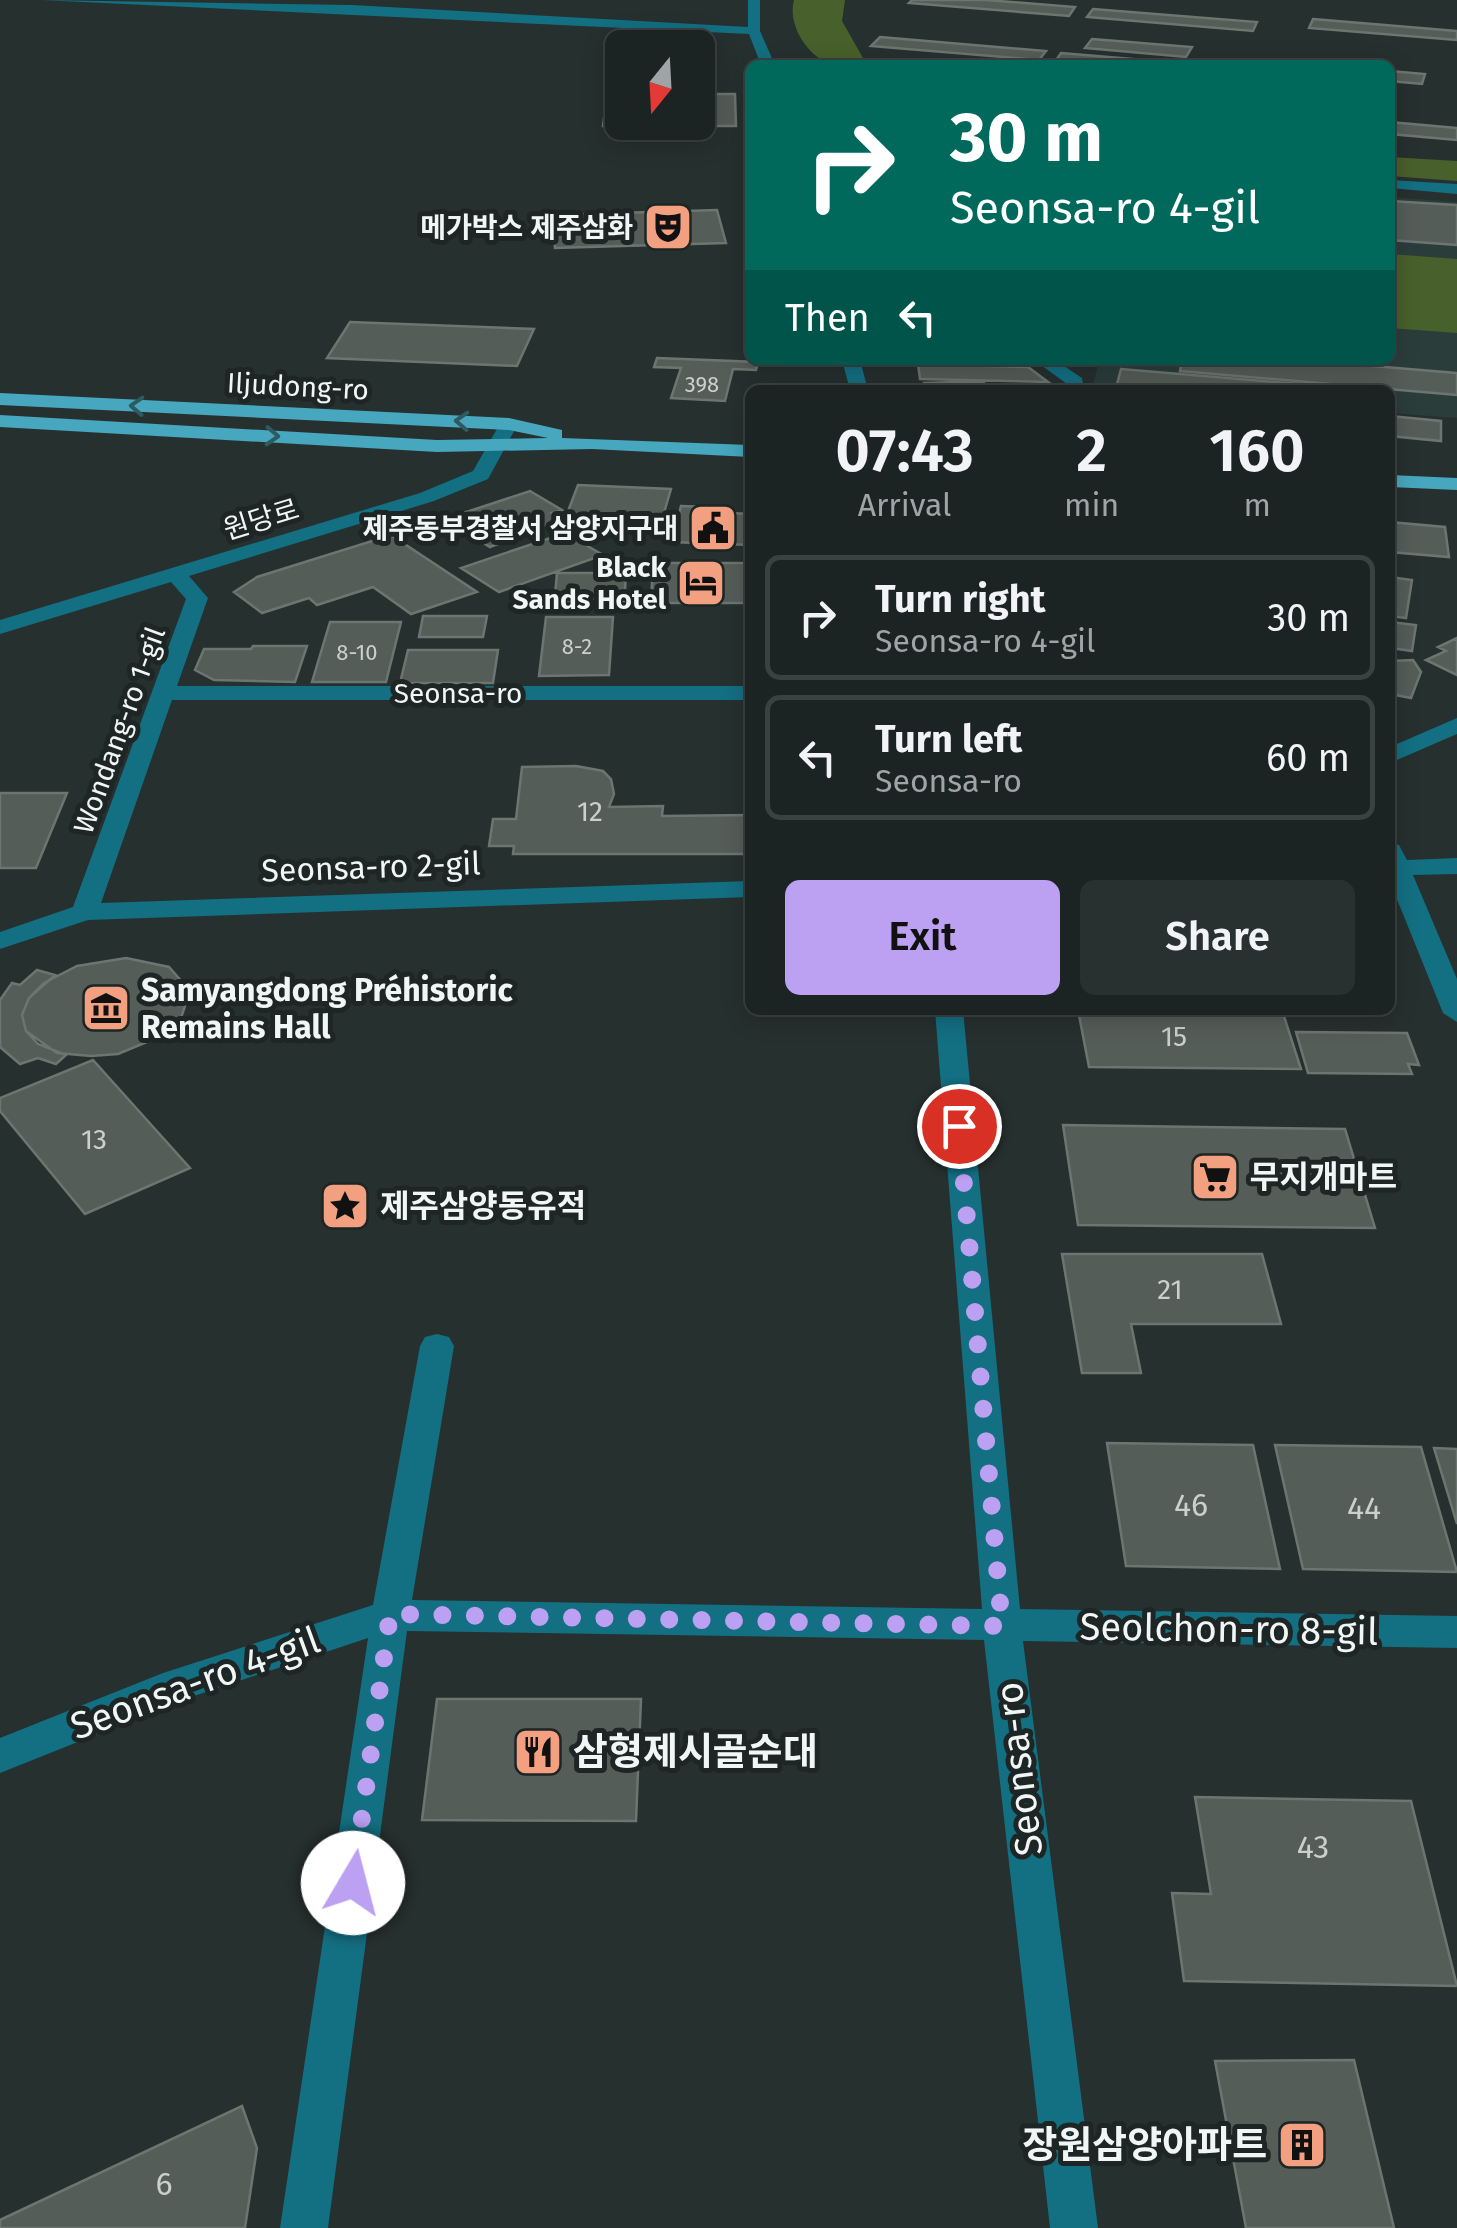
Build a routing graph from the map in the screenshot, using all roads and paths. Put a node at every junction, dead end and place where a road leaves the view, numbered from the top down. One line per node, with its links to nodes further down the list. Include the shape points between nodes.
1 (47, 0): 3 (street)
2 (754, 0): 3 (street)
3 (754, 31): 4 (street)
4 (766, 60)
5 (1395, 184): 6 (street)
6 (1457, 189)
7 (1051, 365): 8 (street)
8 (1075, 385)
9 (0, 399): 11 (main road, Iljudong-ro, one-way to 9)
10 (0, 420): 13 (main road, Iljudong-ro, one-way to 13)
11 (509, 424): 12 (main road, Iljudong-ro); 13 (street, 원당로)
12 (592, 443): 13 (main road, Iljudong-ro); 14 (main road, Iljudong-ro)
13 (497, 448): 17 (street, 원당로, via 481,476)
14 (745, 451)
15 (1395, 481): 16 (main road)
16 (1457, 484)
17 (176, 574): 18 (street, 원당로); 19 (street, Wondang-ro 1-gil, via 198,598)
18 (0, 627)
19 (165, 693): 20 (street, Seonsa-ro); 27 (street, Wondang-ro 1-gil)
20 (745, 693)
21 (1457, 725): 22 (street)
22 (1395, 754)
23 (1395, 862): 24 (street)
24 (1457, 866)
25 (1395, 869): 29 (street)
26 (745, 888): 27 (street, Seonsa-ro 2-gil)
27 (85, 912): 28 (street, Seonsa-ro 2-gil)
28 (0, 941)
29 (1457, 1013)
30 (950, 1015): 33 (street, Seonsa-ro)
31 (437, 1346): 32 (street)
32 (390, 1614): 33 (street, Seonsa-ro 4-gil); 35 (street, Seonsa-ro 4-gil, via 177,1685); 36 (street)
33 (1002, 1626): 34 (street, Seolchon-ro 8-gil); 37 (street, Seonsa-ro)
34 (1457, 1632)
35 (0, 1756)
36 (304, 2228)
37 (1074, 2228)

